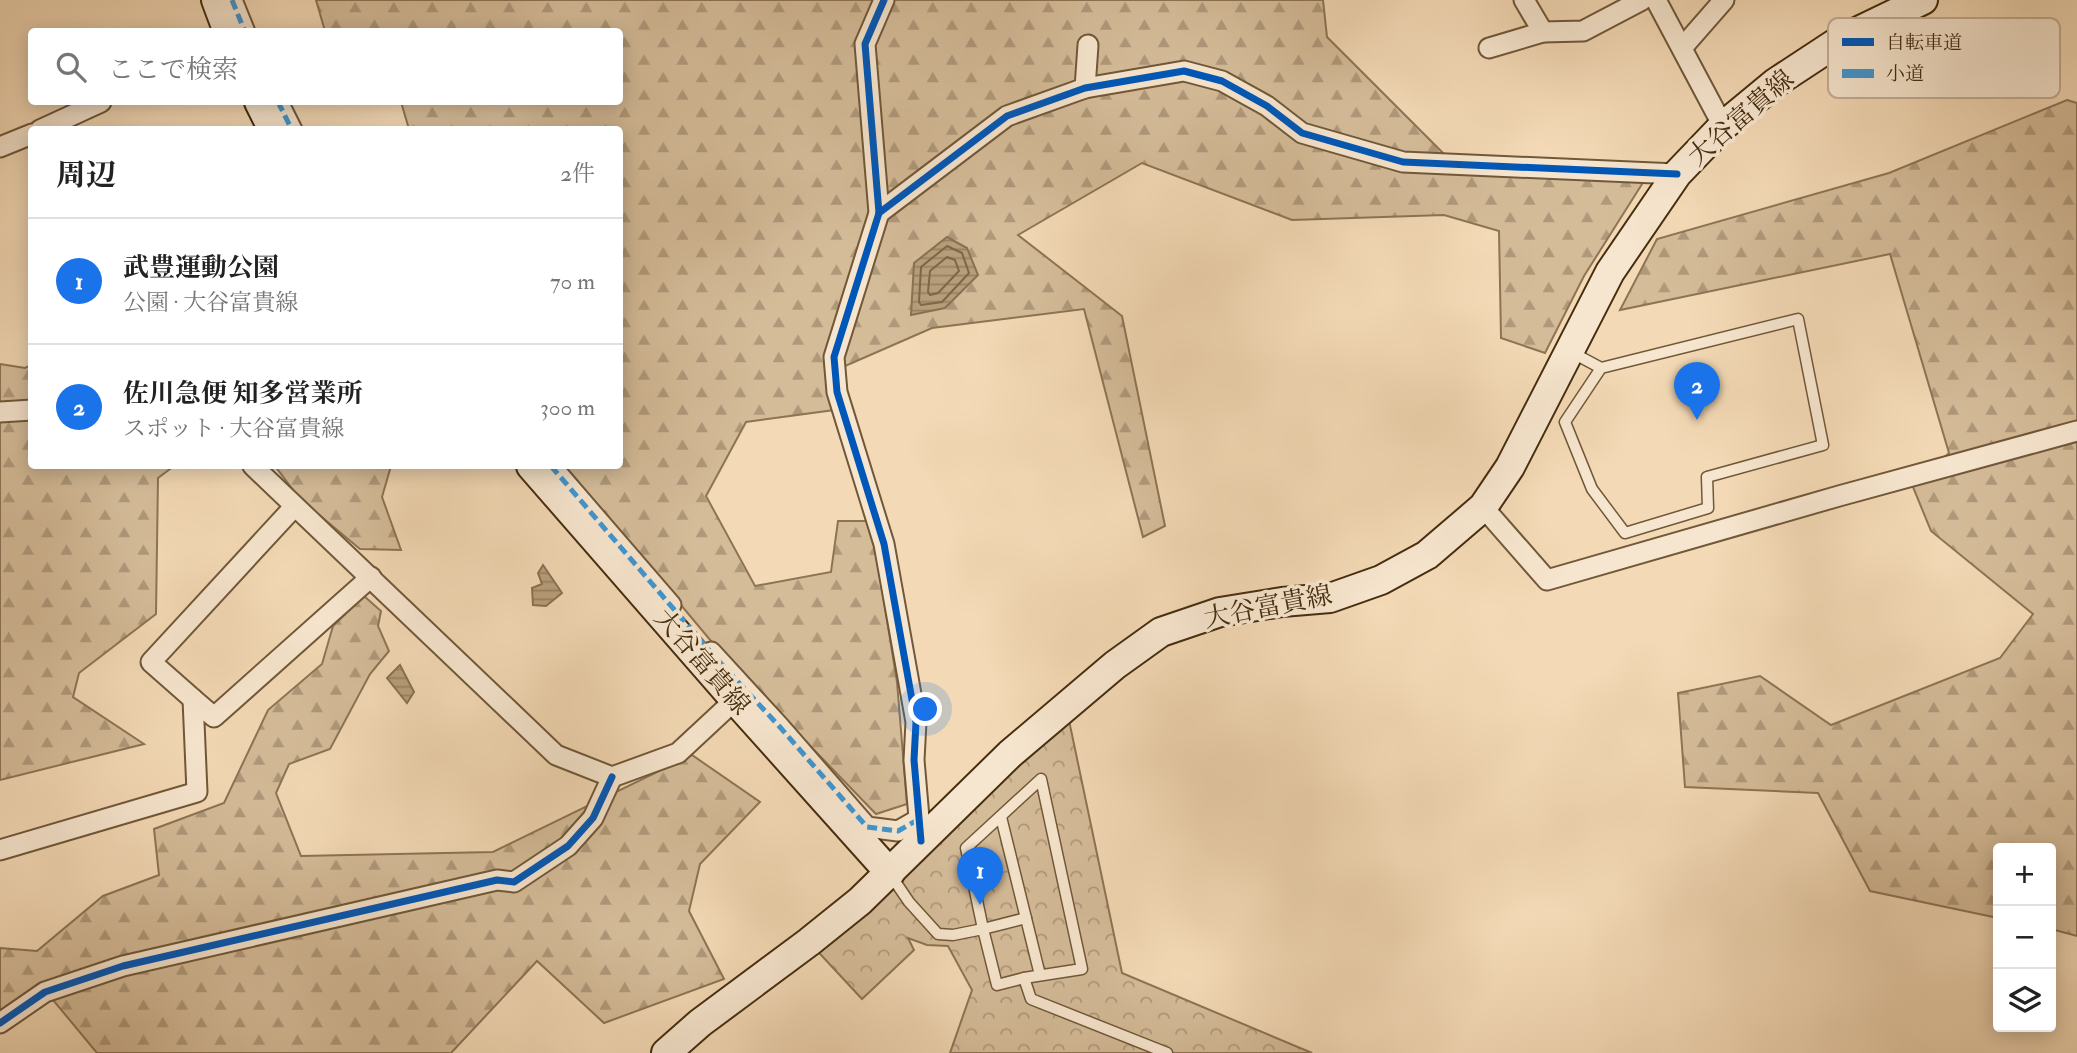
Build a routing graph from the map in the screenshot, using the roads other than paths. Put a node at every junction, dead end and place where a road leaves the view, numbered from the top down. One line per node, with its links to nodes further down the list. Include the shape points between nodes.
1 (216, 0): 10 (main road)
2 (232, 0): 11 (street)
3 (884, 0): 28 (street, via 865,44)
4 (1524, 0): 12 (street)
5 (1642, 0): 12 (street, via 1583,31)
6 (1656, 0): 15 (street)
7 (1724, 0): 15 (street)
8 (1923, 0): 9 (main road, 大谷富貴線)
9 (1886, 18)
10 (226, 28)
11 (243, 28)
12 (1543, 32): 14 (street)
13 (1088, 45): 17 (street)
14 (1489, 48)
15 (1682, 48): 24 (street)
16 (1828, 48): 24 (main road, 大谷富貴線, via 1775,83)
17 (1085, 88): 27 (street, via 1184,71 1222,81 1267,106 1302,133 1403,162); 28 (street, via 1007,116)
18 (94, 105): 21 (street)
19 (260, 105): 22 (main road)
20 (280, 105): 23 (street)
21 (50, 126)
22 (271, 126)
23 (290, 126)
24 (1723, 126): 27 (main road, 大谷富貴線)
25 (28, 136): 26 (street)
26 (0, 147)
27 (1677, 174): 29 (main road, 大谷富貴線, via 1610,272)
28 (878, 213): 44 (street, via 834,357 837,392 884,544 916,722)
29 (1569, 351): 30 (lane); 38 (main road, 大谷富貴線, via 1510,467)
30 (1601, 368): 30 (lane, via 1565,422 1592,489 1625,533 1708,508 1707,477 1823,445 1798,319)
31 (28, 410): 32 (street)
32 (0, 412)
33 (2077, 431): 38 (street, via 1547,580)
34 (256, 469): 37 (street)
35 (534, 469): 41 (main road, 大谷富貴線)
36 (554, 469): 44 (street, via 867,828)
37 (294, 507): 39 (street); 40 (street, via 151,663)
38 (1483, 507): 44 (main road, 大谷富貴線, via 1427,555 1381,580 1330,598 1220,612 1161,632 1115,665)
39 (371, 577): 40 (street, via 214,717); 42 (street, via 556,755)
40 (193, 699): 45 (street, via 197,792)
41 (735, 700): 42 (street, via 678,753); 46 (main road, 大谷富貴線)
42 (612, 777): 51 (street, via 593,818 568,846 514,882 498,880 123,966 46,992)
43 (1001, 817): 47 (lane); 48 (lane, via 966,848); 49 (lane, via 1041,779 1082,969)
44 (920, 830): 46 (main road, 大谷富貴線)
45 (0, 849)
46 (890, 873): 48 (lane, via 938,934); 52 (main road)
47 (1026, 918): 48 (lane); 49 (lane)
48 (983, 929): 50 (lane, via 996,985)
49 (1040, 975): 50 (lane)
50 (1024, 978): 53 (lane, via 1031,999)
51 (0, 1024)
52 (666, 1053)
53 (1167, 1053)

